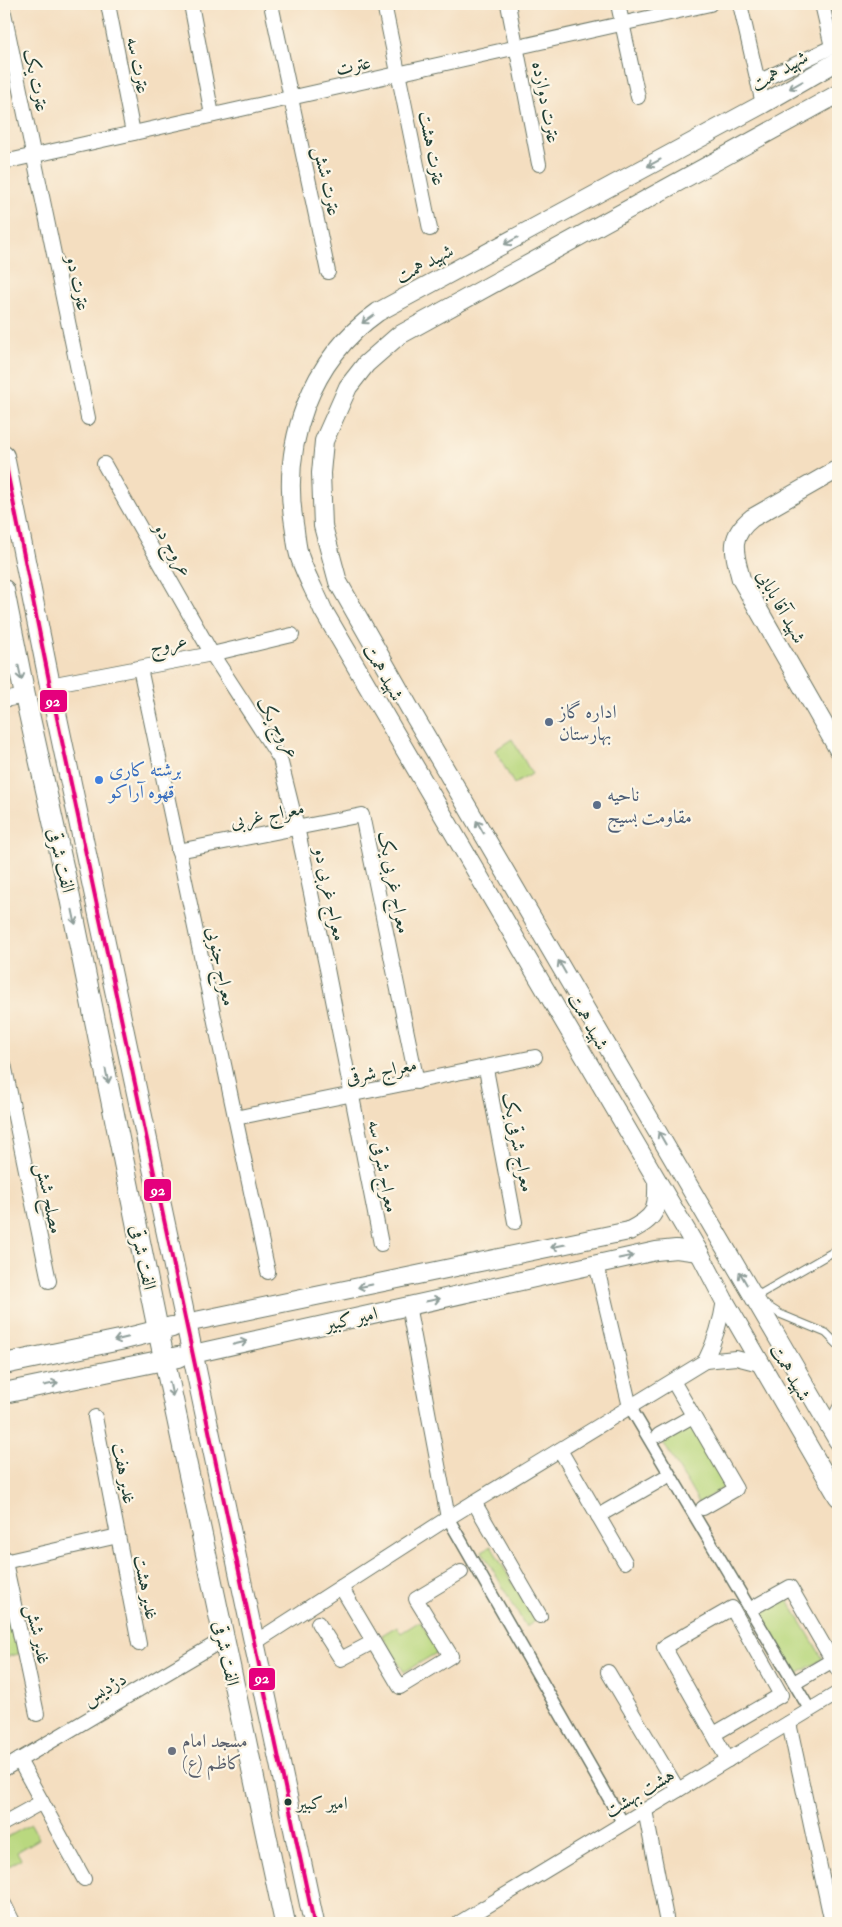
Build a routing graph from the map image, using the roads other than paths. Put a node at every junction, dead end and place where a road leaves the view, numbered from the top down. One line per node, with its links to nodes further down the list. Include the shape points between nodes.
1 (108, 4): 21 (street, عترت سه)
2 (191, 4): 20 (street)
3 (272, 4): 17 (street, عترت شش)
4 (384, 4): 14 (street, عترت هشت)
5 (508, 4): 12 (street, عترت دوازده)
6 (618, 4): 11 (street)
7 (710, 4): 11 (street, عترت)
8 (740, 4): 15 (street)
9 (822, 4): 13 (street)
10 (4, 13): 22 (street, عترت یک)
11 (622, 24): 12 (street, عترت); 18 (street)
12 (517, 47): 14 (street, عترت); 24 (street, عترت دوازده)
13 (835, 54): 15 (street); 19 (street, شهید همت, one-way to 19)
14 (398, 74): 17 (street, عترت); 26 (street, عترت هشت)
15 (758, 82): 19 (street)
16 (838, 94): 27 (street, شهید همت)
17 (291, 97): 20 (street, عترت); 28 (street, عترت شش)
18 (638, 97)
19 (763, 104): 25 (street, شهید همت, one-way to 25)
20 (212, 115): 21 (street, عترت)
21 (133, 133): 22 (street, عترت)
22 (34, 155): 23 (street, عترت); 29 (street, عترت دو)
23 (4, 162)
24 (539, 164)
25 (542, 224): 27 (street); 51 (street, شهید همت, one-way to 51, via 378,312 360,325 336,351 312,390 298,426 290,483 292,508 299,556 323,610)
26 (430, 229)
27 (556, 249): 59 (street, شهید همت, one-way to 27, via 338,582 323,526 321,473 324,441 348,387 360,372 398,336)
28 (328, 272)
29 (88, 418)
30 (4, 456): 37 (main road, الفت شرقی)
31 (104, 464): 35 (street, عروج دو)
32 (838, 469): 40 (street, شهید آقا بابایی, via 743,525 736,534 735,547 741,579)
33 (4, 590): 38 (main road, الفت شرقی, one-way to 38)
34 (292, 635): 35 (street, عروج)
35 (212, 654): 36 (street, عروج); 42 (street, عروج یک, via 280,759)
36 (140, 668): 37 (street, عروج); 43 (street, معراج جنوبی)
37 (50, 685): 62 (main road, الفت شرقی)
38 (25, 696): 39 (street); 63 (main road, الفت شرقی, one-way to 63, via 69,893)
39 (4, 700)
40 (838, 749)
41 (362, 815): 42 (street, معراج غربی); 47 (street, معراج غربی یک)
42 (297, 827): 43 (street, معراج غربی); 48 (street, معراج غربی دو)
43 (178, 851): 49 (street, معراج جنوبی)
44 (535, 1058): 46 (street, معراج شرقی)
45 (4, 1064): 50 (street, مصلح شش)
46 (486, 1069): 47 (street, معراج شرقی); 52 (street, معراج شرقی یک)
47 (417, 1082): 48 (street, معراج شرقی)
48 (352, 1095): 49 (street, معراج شرقی); 53 (street, معراج شرقی سه)
49 (235, 1118): 57 (street, معراج جنوبی)
50 (10, 1124): 58 (street, مصلح شش)
51 (657, 1181): 55 (street, شهید همت); 62 (street, امیر کبیر, one-way to 62, via 658,1199 654,1213 629,1231)
52 (515, 1222)
53 (380, 1244)
54 (838, 1249): 59 (lane)
55 (698, 1252): 56 (street, امیر کبیر, one-way to 55, via 667,1249); 60 (street, شهید همت)
56 (596, 1264): 61 (street, امیر کبیر, one-way to 56); 73 (street)
57 (268, 1272)
58 (49, 1281)
59 (755, 1297): 64 (lane, via 780,1314 826,1333); 76 (street, شهید همت)
60 (724, 1300): 67 (street, via 715,1342); 69 (street, شهید همت)
61 (408, 1305): 65 (street, امیر کبیر, one-way to 61); 85 (street)
62 (186, 1323): 63 (main road, امیر کبیر); 65 (main road, الفت شرقی)
63 (158, 1330): 66 (main road, الفت شرقی); 68 (main road, امیر کبیر, one-way to 68)
64 (838, 1345)
65 (192, 1354): 66 (main road, امیر کبیر); 97 (main road, الفت شرقی)
66 (165, 1360): 71 (main road, امیر کبیر, one-way to 66); 94 (main road, الفت شرقی, one-way to 94)
67 (705, 1361): 69 (street, via 736,1358); 70 (street)
68 (4, 1364)
69 (763, 1365): 81 (street, شهید همت)
70 (673, 1381): 73 (street); 74 (street)
71 (4, 1394)
72 (838, 1404): 76 (lane)
73 (630, 1407): 79 (street); 102 (street)
74 (693, 1416): 77 (street); 83 (street, via 736,1489)
75 (95, 1417): 86 (street, غدیر هفت)
76 (828, 1423): 78 (street, شهید همت)
77 (660, 1435)
78 (838, 1441)
79 (560, 1450): 82 (street); 84 (street)
80 (664, 1478): 84 (street)
81 (838, 1496)
82 (474, 1502): 85 (street); 92 (street)
83 (703, 1508)
84 (598, 1516): 88 (street)
85 (448, 1518): 90 (street); 113 (street)
86 (118, 1536): 87 (street); 96 (street, غدیر هشت)
87 (4, 1560): 103 (street, غدیر شش)
88 (625, 1562)
89 (461, 1572): 95 (street, via 416,1599 451,1656 400,1687)
90 (341, 1587): 95 (street); 97 (street)
91 (756, 1606): 98 (street, via 790,1587)
92 (540, 1616)
93 (318, 1623): 95 (street, via 341,1660)
94 (224, 1639): 106 (street, دژدیس); 117 (main road, الفت شرقی)
95 (373, 1642)
96 (139, 1644)
97 (254, 1644): 118 (main road, الفت شرقی)
98 (836, 1665): 100 (street)
99 (608, 1672): 109 (street)
100 (798, 1680)
101 (838, 1693): 102 (street, هشت بهشت)
102 (810, 1710): 104 (street, هشت بهشت)
103 (37, 1714)
104 (789, 1723): 107 (street, هشت بهشت); 121 (street)
105 (714, 1734): 105 (street, via 664,1648 732,1608 781,1695); 107 (street)
106 (19, 1760): 108 (street, دژدیس); 110 (street)
107 (728, 1760): 109 (street, هشت بهشت)
108 (4, 1769)
109 (678, 1790): 111 (street, هشت بهشت)
110 (42, 1802): 112 (street); 114 (street)
111 (645, 1810): 113 (street, هشت بهشت); 120 (street)
112 (4, 1823)
113 (623, 1823): 119 (street, هشت بهشت)
114 (84, 1879)
115 (4, 1904): 116 (street)
116 (12, 1920)
117 (285, 1923)
118 (314, 1923)
119 (459, 1923)
120 (667, 1923)
121 (832, 1923)

